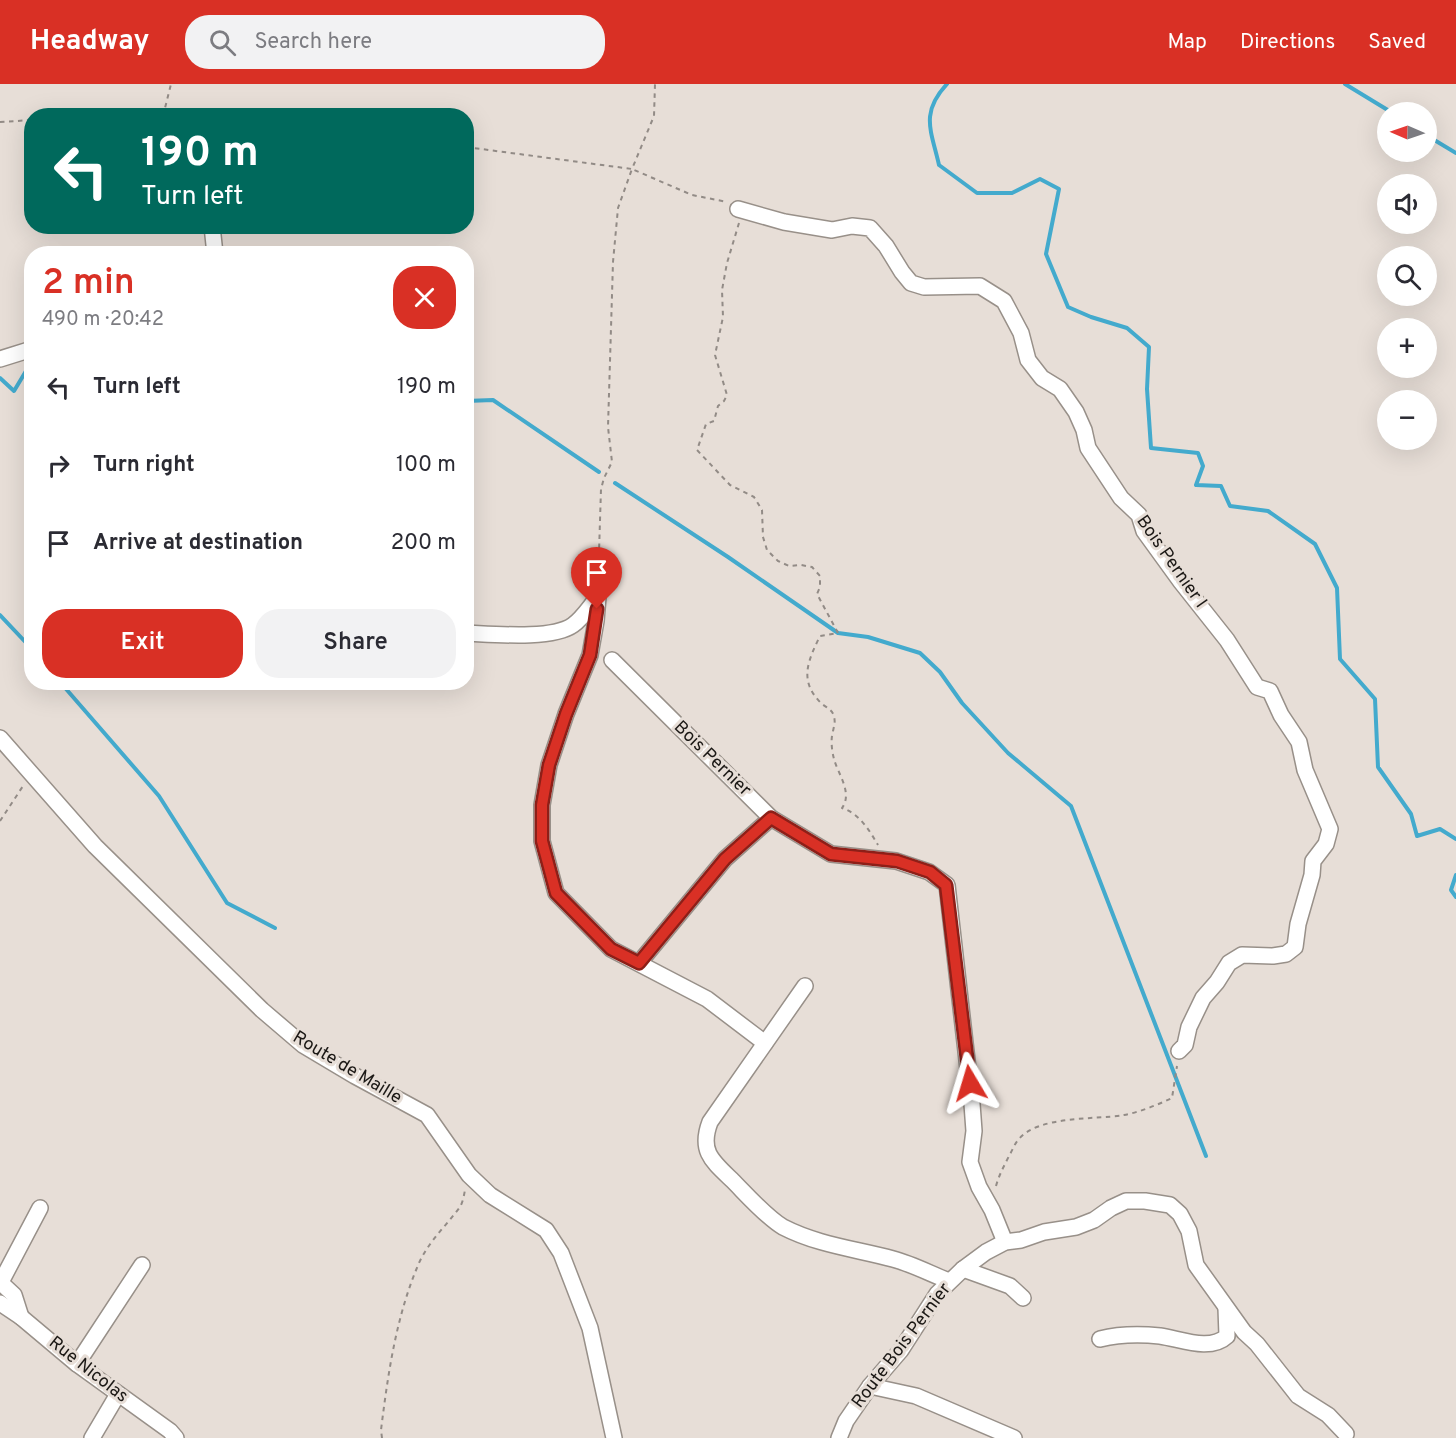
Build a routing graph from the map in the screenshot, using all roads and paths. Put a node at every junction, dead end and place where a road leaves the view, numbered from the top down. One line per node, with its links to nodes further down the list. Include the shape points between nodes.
1 (171, 84): 3 (path)
2 (655, 84): 7 (path, via 654,117)
3 (165, 108)
4 (24, 120): 5 (path)
5 (0, 122)
6 (474, 148): 7 (path)
7 (632, 169): 8 (path, via 692,195 725,200); 11 (path, via 618,208 613,262 608,427 612,462 601,489)
8 (738, 209): 20 (path, via 739,226 722,290 723,317 716,355 728,395 718,406 714,422 706,423 697,450 730,485 754,497 762,510 766,550 778,561 789,566 812,567 820,576 817,594 838,633 820,636 807,666 808,683 835,720 834,760 845,790 843,808 869,828); 24 (street, Bois Pernier I, via 832,230 870,228 911,283 924,287 980,286 1004,301 1021,333 1028,360 1071,404 1088,448 1121,498 1139,515 1144,531 1227,640 1257,687 1270,691 1299,742 1305,770 1330,830 1326,844 1312,861 1295,947 1286,954 1273,956 1242,955 1229,963 1203,998)
9 (24, 352): 10 (street)
10 (0, 359)
11 (598, 597): 12 (street); 14 (street)
12 (574, 625): 13 (street, via 553,632 518,635); 14 (street)
13 (474, 633)
14 (590, 655): 21 (street, via 549,765 542,805 542,841 556,893 611,949)
15 (612, 660): 18 (street, Bois Pernier)
16 (0, 738): 17 (street, Route de Maille)
17 (30, 773): 19 (path); 25 (street, Route de Maille, via 95,846 262,1010 303,1045 427,1115)
18 (771, 818): 20 (street, Bois Pernier, via 831,854); 21 (street, via 725,859)
19 (0, 821)
20 (891, 861): 27 (street, Bois Pernier, via 930,872 946,885 972,1104 970,1162)
21 (639, 963): 23 (street, via 707,999)
22 (805, 986): 23 (street)
23 (765, 1043): 31 (street, via 710,1122 705,1144 708,1155 781,1226 818,1242 895,1260)
24 (1179, 1052): 27 (path, via 1172,1098 1124,1115 1063,1120 1027,1132 1018,1140 998,1178)
25 (469, 1175): 44 (path, via 461,1206 433,1239 407,1296 387,1378); 45 (street, Route de Maille, via 490,1195 546,1230 561,1253 590,1328)
26 (40, 1208): 32 (street)
27 (992, 1209): 28 (street, Bois Pernier)
28 (1005, 1242): 30 (street, Route Bois Pernier); 35 (street, via 1076,1227 1126,1201 1170,1205 1189,1231 1196,1264)
29 (142, 1265): 38 (street)
30 (963, 1269): 31 (street, Route Bois Pernier); 33 (street, via 1010,1286)
31 (949, 1281): 39 (street, Route Bois Pernier, via 901,1350)
32 (1, 1282): 36 (street, via 14,1295)
33 (1023, 1298)
34 (0, 1303): 36 (street, Rue Nicolas)
35 (1226, 1305): 37 (street, via 1227,1336 1211,1344 1128,1334); 41 (street, via 1298,1396 1328,1415)
36 (21, 1317): 38 (street, Rue Nicolas)
37 (1100, 1339)
38 (77, 1364): 40 (street, Rue Nicolas)
39 (870, 1386): 46 (street, Route Bois Pernier); 47 (street, via 916,1396)
40 (118, 1394): 42 (street); 43 (street, Rue Nicolas)
41 (1346, 1434)
42 (92, 1438)
43 (176, 1438)
44 (382, 1438)
45 (614, 1438)
46 (839, 1438)
47 (1014, 1438)

